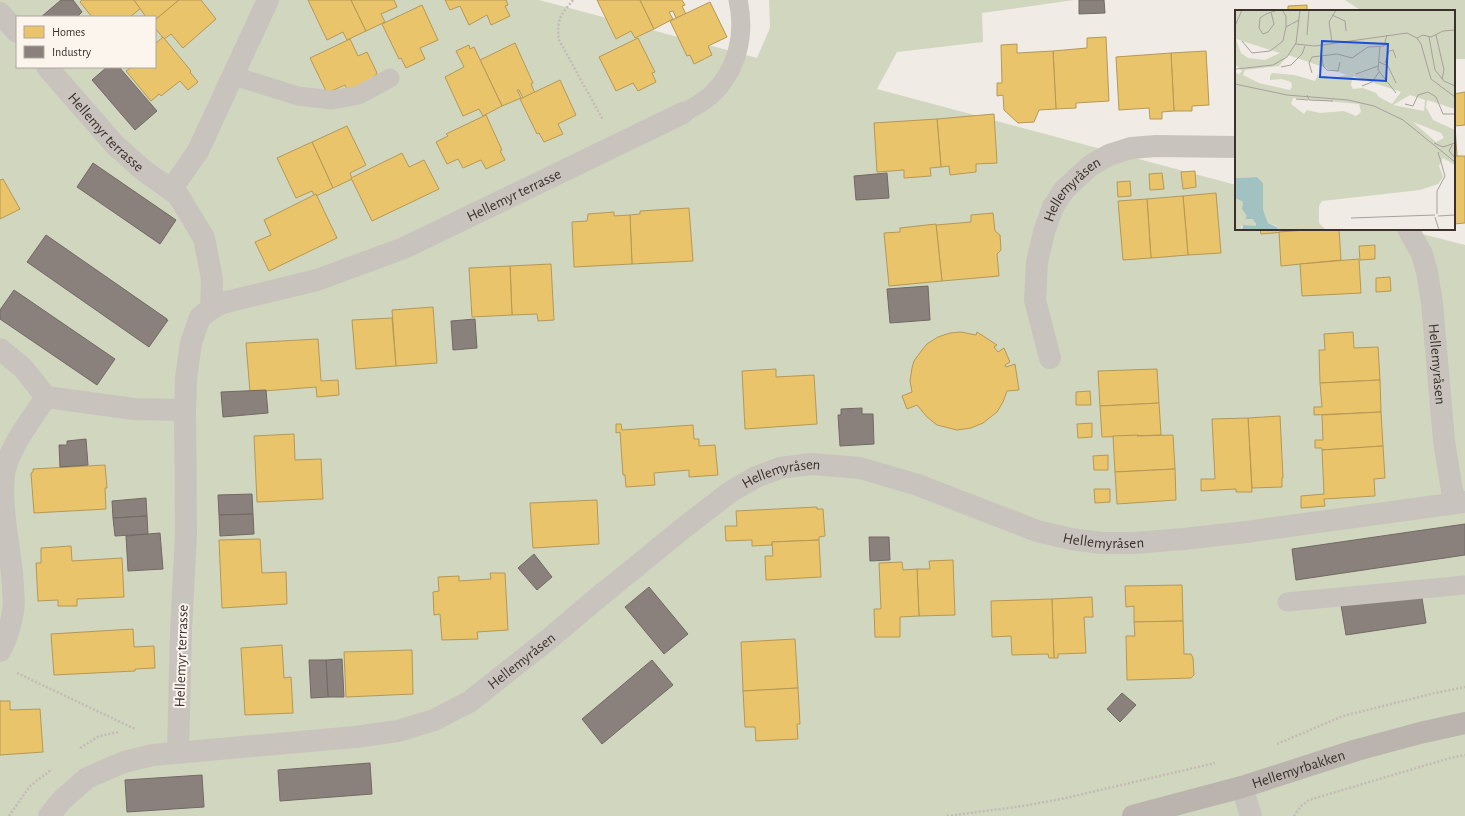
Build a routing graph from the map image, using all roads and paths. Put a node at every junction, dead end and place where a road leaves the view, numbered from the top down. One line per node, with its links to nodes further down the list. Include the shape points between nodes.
1 (268, 0): 7 (street)
2 (573, 0): 10 (path, via 557,26 559,40)
3 (738, 0): 9 (lane, Hellemyr terrasse, via 742,22 740,40 731,68 725,80 709,97)
4 (0, 13): 5 (street)
5 (16, 31)
6 (48, 68): 12 (street, Hellemyr terrasse, via 115,145)
7 (234, 76): 8 (lane, via 298,96 332,100 359,95); 12 (street, via 198,151)
8 (390, 78)
9 (683, 113): 10 (street, Hellemyr terrasse)
10 (617, 144): 14 (street, Hellemyr terrasse, via 404,248 317,280 222,303)
11 (1235, 147): 16 (street, Hellemyråsen, via 1132,148 1109,155 1090,166 1064,190 1053,207 1037,262 1035,300)
12 (171, 190): 14 (street, Hellemyr terrasse, via 178,195 204,238 212,279)
13 (1409, 230): 19 (street, Hellemyråsen, via 1422,254 1427,272 1444,441)
14 (211, 309): 18 (street, Hellemyr terrasse, via 200,317 191,343)
15 (0, 349): 17 (street, via 23,368)
16 (1050, 358)
17 (46, 397): 18 (street, via 134,409); 22 (street, via 9,456 4,473 2,512 12,569 14,609 7,638)
18 (185, 410): 28 (street, Hellemyr terrasse, via 186,533)
19 (1459, 503): 28 (street, Hellemyråsen, via 1222,534 1134,543 1102,543 1037,531 918,485 860,468 811,464 780,468 756,477 730,492 469,702 434,720 398,731 355,737)
20 (1465, 585): 21 (lane)
21 (1287, 602)
22 (0, 651)
23 (13, 671): 26 (path)
24 (1465, 687): 27 (path, via 1343,716)
25 (1465, 723): 31 (street, Hellemyrbakken, via 1357,750)
26 (139, 732)
27 (1270, 747)
28 (178, 752): 32 (street, via 124,762 87,778 62,800)
29 (1465, 755): 36 (path, via 1309,800)
30 (1221, 761): 33 (path, via 1066,798)
31 (1242, 787): 34 (street, Hellemyrbakken); 35 (street)
32 (49, 816)
33 (947, 816)
34 (1133, 816)
35 (1251, 816)
36 (1294, 816)

